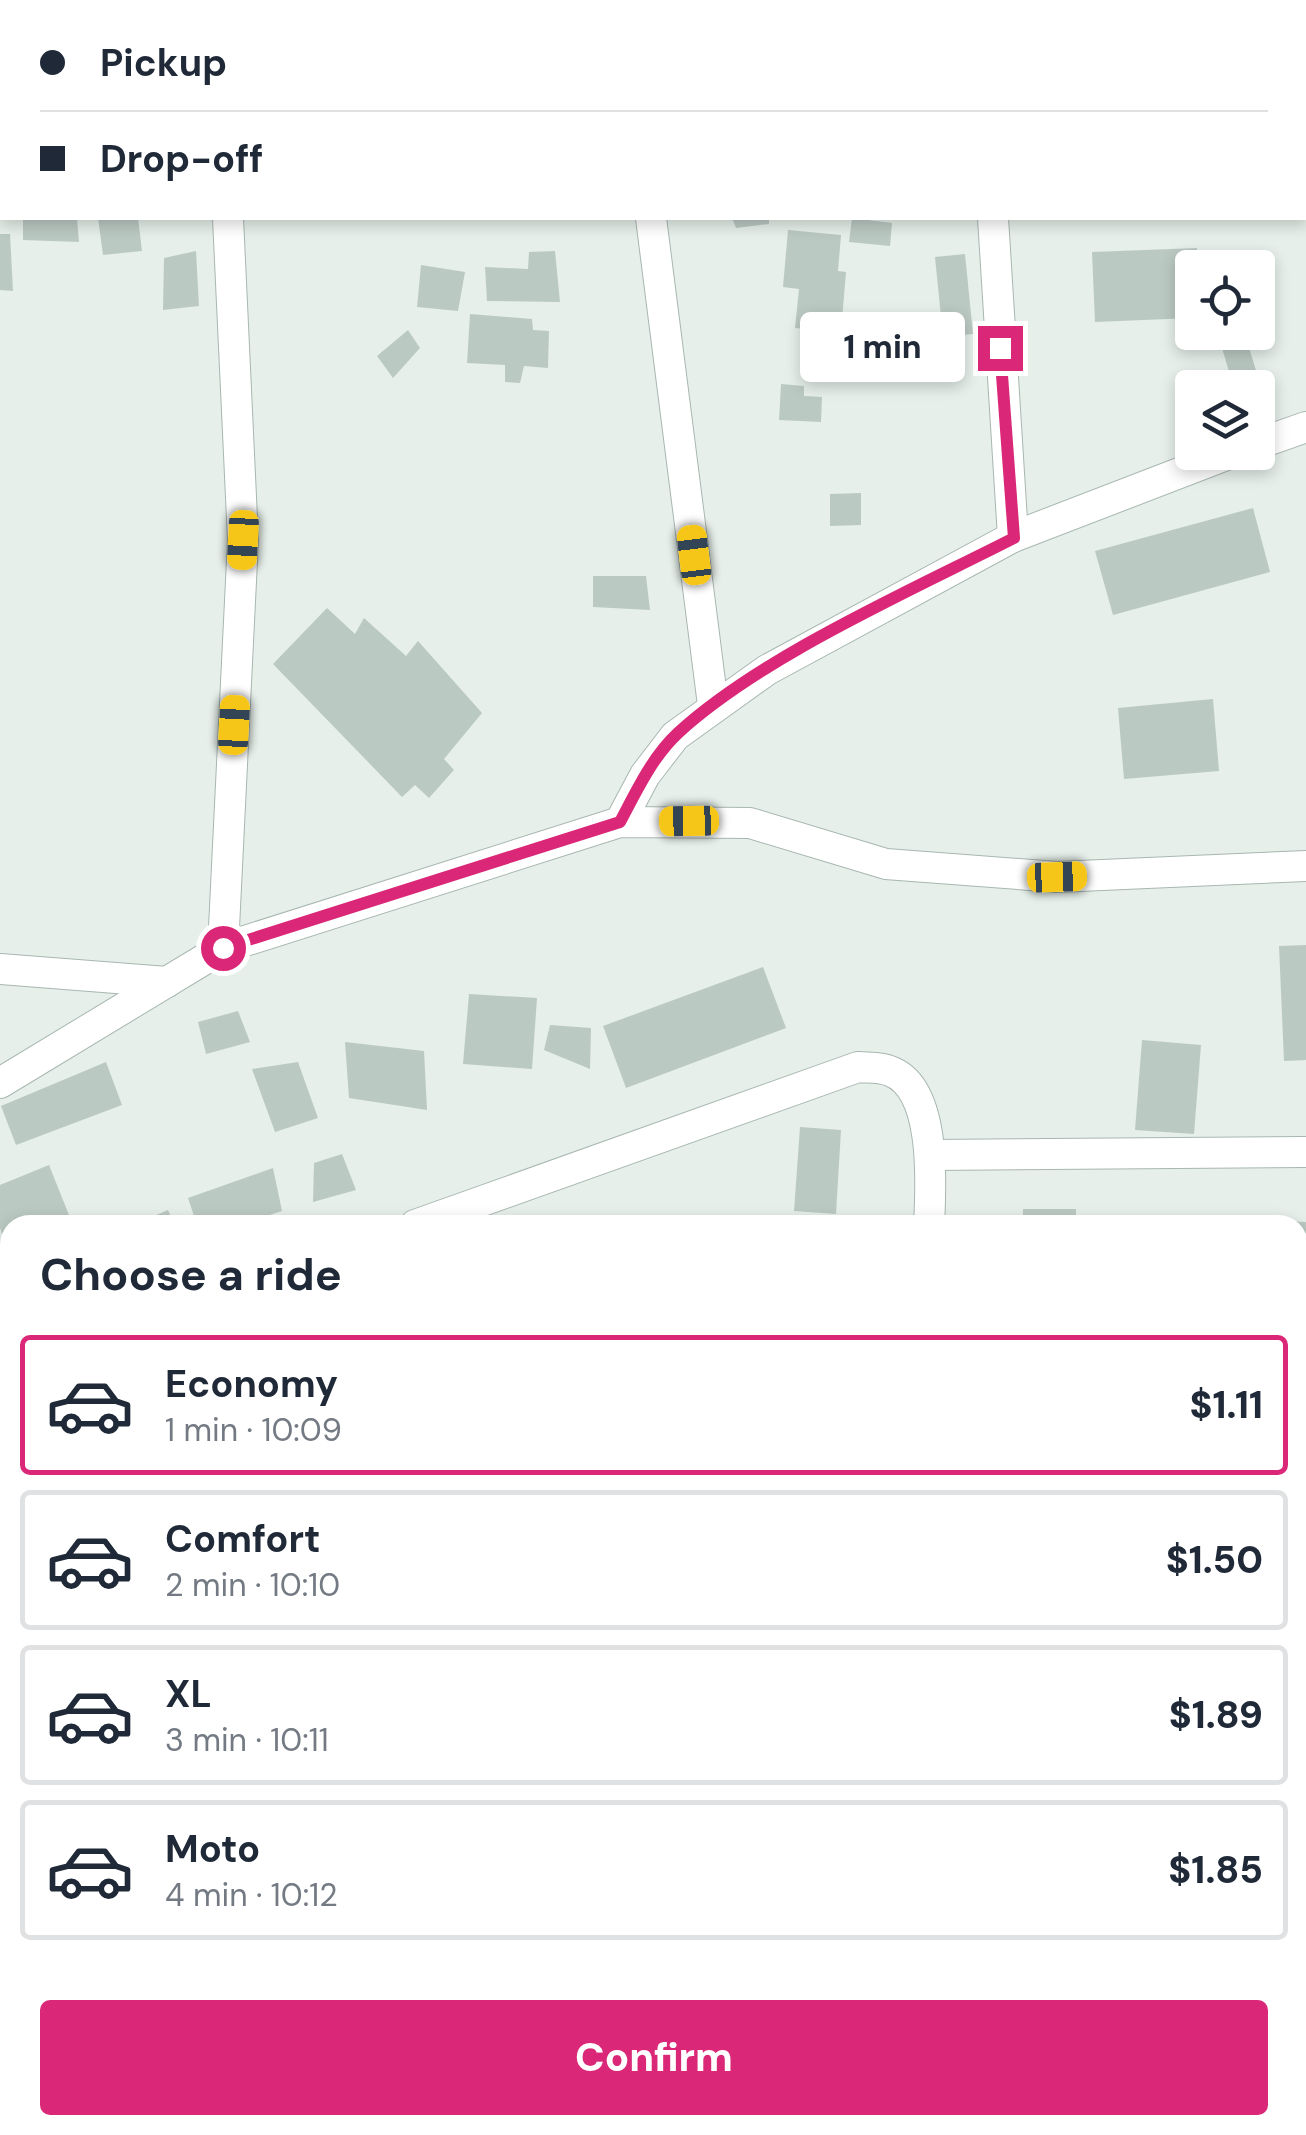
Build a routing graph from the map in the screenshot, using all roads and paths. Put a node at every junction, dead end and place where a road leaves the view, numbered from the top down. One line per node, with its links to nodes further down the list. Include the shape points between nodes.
1 (228, 220): 11 (street, via 243,540)
2 (652, 220): 8 (street)
3 (993, 220): 7 (street)
4 (1306, 427): 5 (street)
5 (1275, 438)
6 (1188, 470): 7 (street)
7 (1014, 538): 8 (street)
8 (713, 705): 9 (street, via 675,736)
9 (620, 822): 10 (street, via 750,822 886,864 1057,877); 11 (street)
10 (1306, 866)
11 (223, 948): 13 (street)
12 (0, 970): 13 (street)
13 (167, 982): 14 (street)
14 (0, 1083)
15 (1306, 1152): 16 (street)
16 (932, 1155): 17 (street, via 914,1092 892,1071 858,1067); 18 (street)
17 (443, 1215)
18 (929, 1215)

